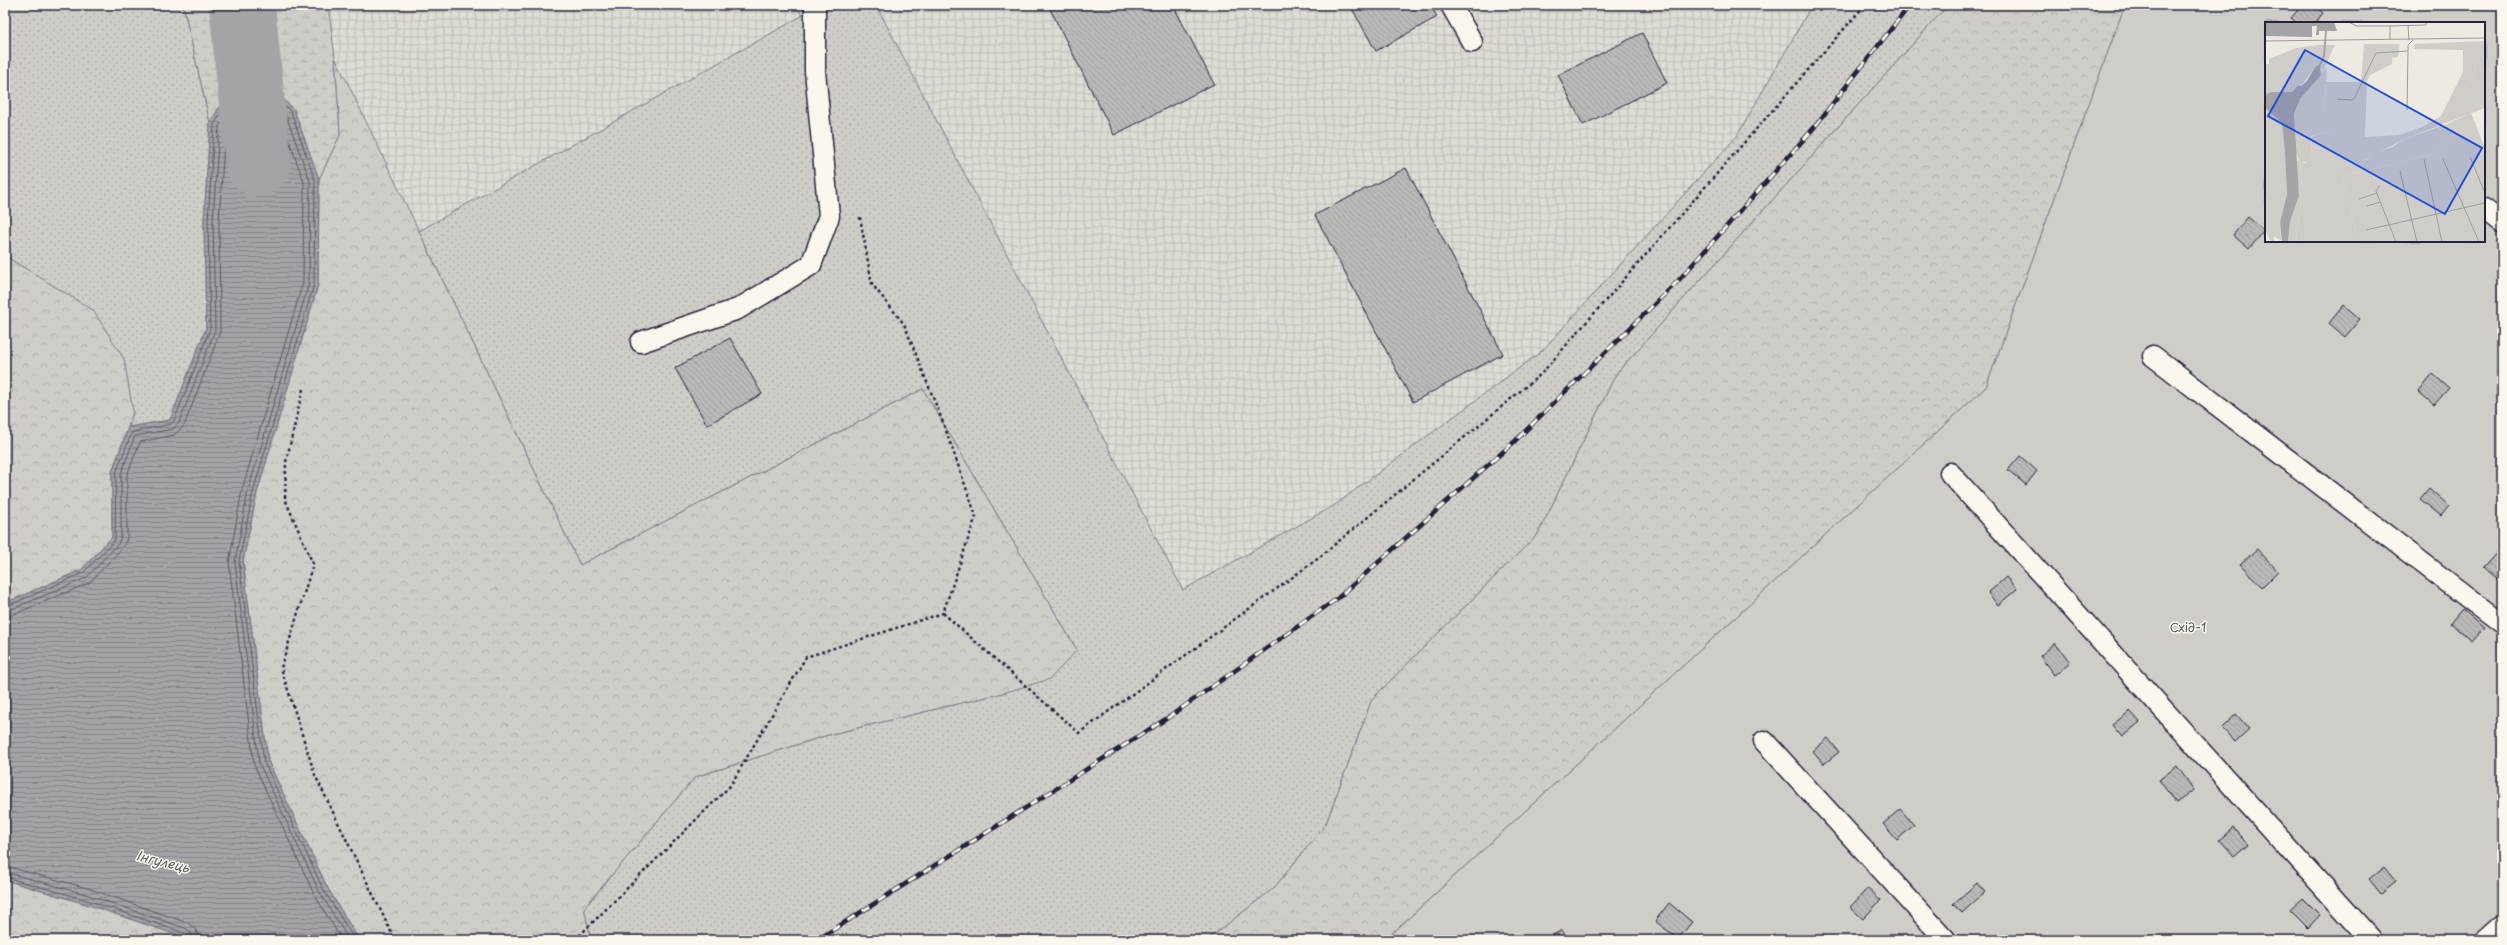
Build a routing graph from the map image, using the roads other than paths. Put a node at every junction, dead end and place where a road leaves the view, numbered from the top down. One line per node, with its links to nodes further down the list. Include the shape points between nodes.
1 (815, 5): 6 (lane, via 815,71 829,216 811,265 738,309)
2 (1452, 5): 3 (lane)
3 (1472, 42)
4 (2485, 210): 5 (lane)
5 (2502, 223)
6 (641, 342)
7 (2153, 356): 9 (lane)
8 (1950, 472): 13 (lane)
9 (2502, 624)
10 (1764, 741): 12 (lane)
11 (2502, 925): 14 (lane)
12 (1946, 940)
13 (2371, 940)
14 (2485, 940)

